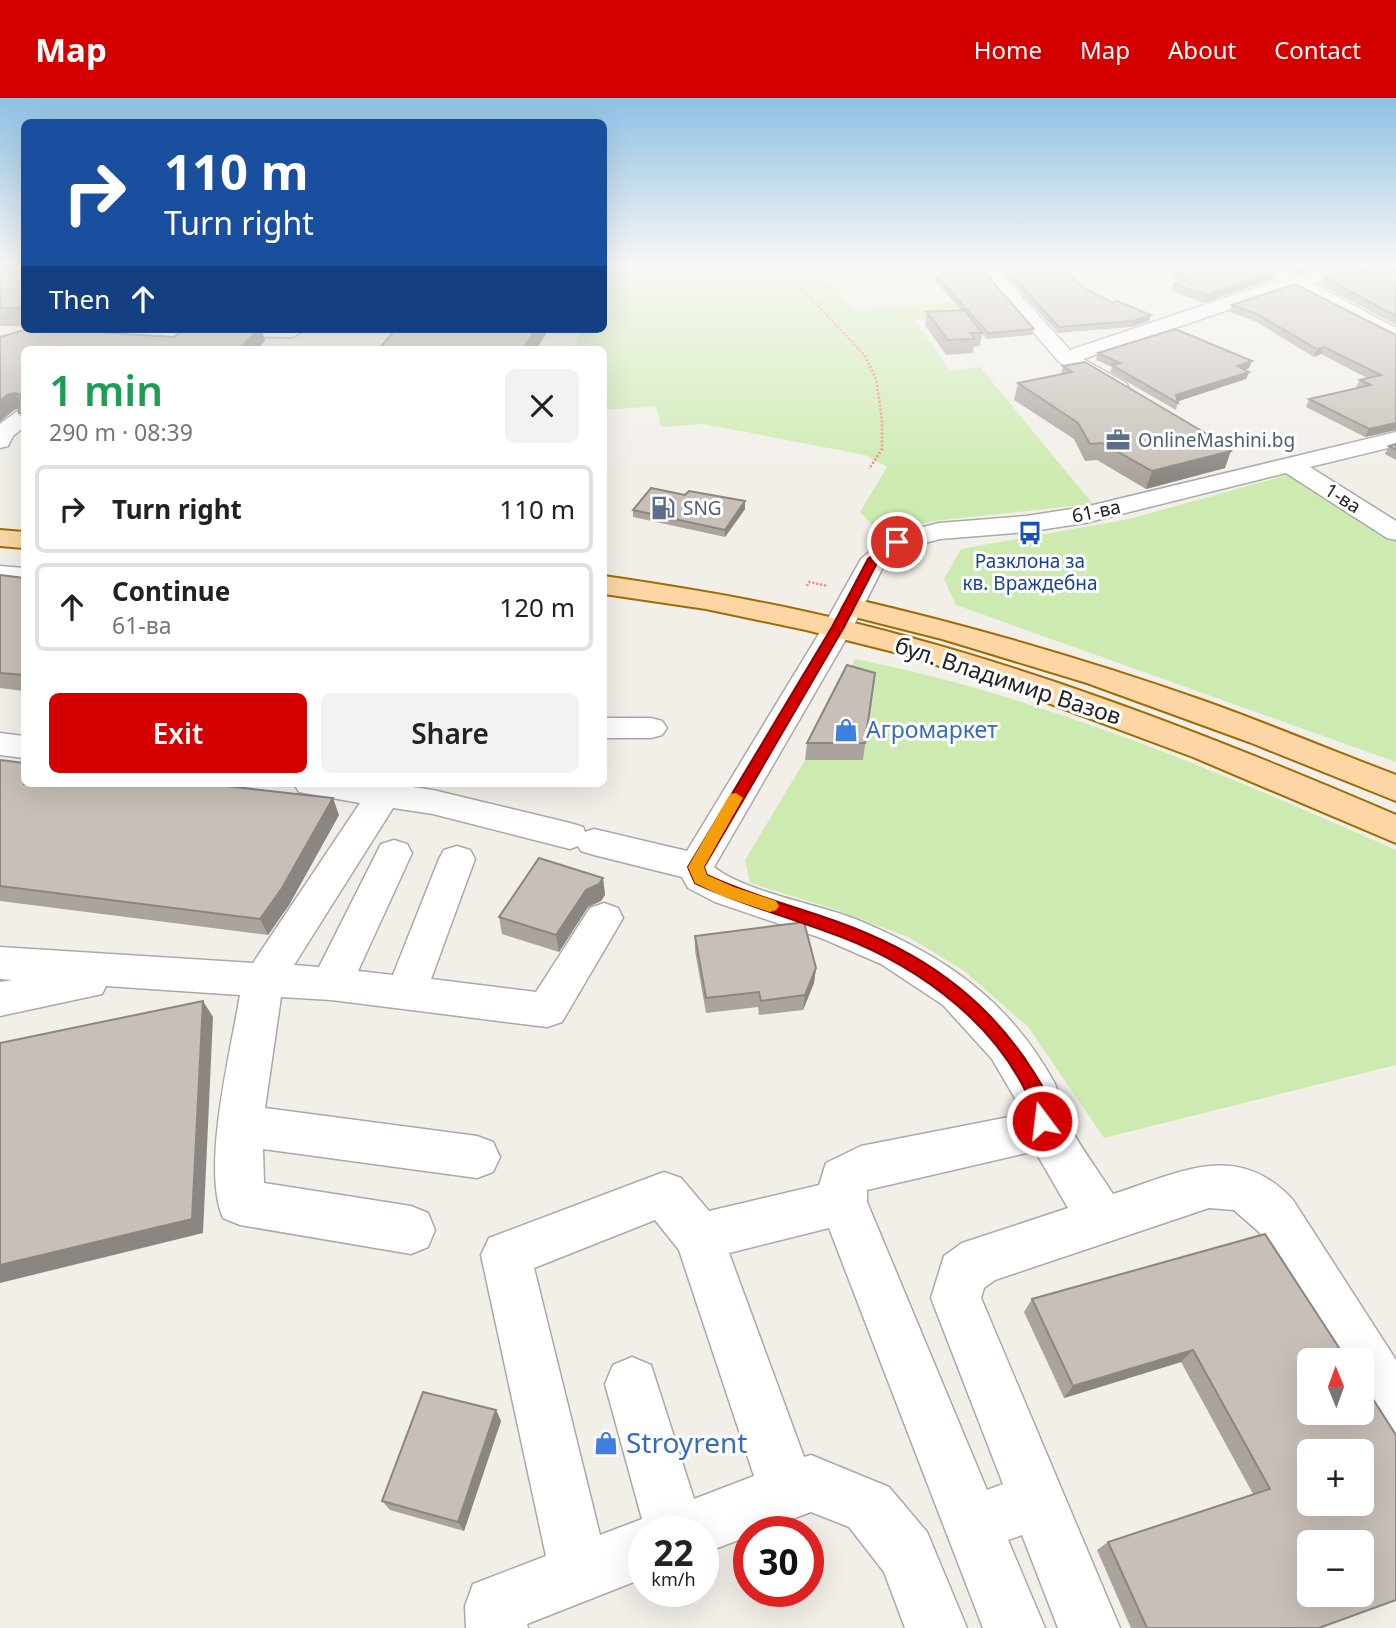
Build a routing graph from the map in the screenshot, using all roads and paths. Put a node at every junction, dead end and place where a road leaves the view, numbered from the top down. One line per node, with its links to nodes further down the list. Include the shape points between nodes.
1 (847, 336): 10 (path, via 865,356 876,379 882,449)
2 (1047, 336): 4 (street)
3 (1130, 336): 4 (street)
4 (1066, 358): 5 (street)
5 (1134, 398)
6 (21, 419): 8 (street)
7 (1396, 439): 9 (street, 61-ва)
8 (0, 441)
9 (1290, 465): 13 (street, 1-ва); 21 (street, 61-ва, via 1247,466 1086,515 939,531 897,542 874,559)
10 (869, 469)
11 (0, 513): 12 (main road)
12 (21, 515)
13 (1396, 532)
14 (0, 538): 15 (main road)
15 (21, 540)
16 (607, 562): 21 (main road, бул. Владимир Вазов, via 758,586)
17 (0, 574): 18 (street)
18 (21, 576)
19 (607, 585): 21 (main road, бул. Владимир Вазов, via 695,598)
20 (807, 586): 21 (path, via 809,582)
21 (839, 607): 27 (main road, бул. Владимир Вазов, via 911,621 1052,660 1242,727); 29 (main road, бул. Владимир Вазов, via 1293,783); 32 (street, 61-ва)
22 (607, 728): 23 (street)
23 (651, 728)
24 (0, 744): 25 (street)
25 (21, 747)
26 (340, 787): 28 (street)
27 (1392, 788)
28 (384, 794): 32 (street); 36 (street)
29 (1396, 830)
30 (394, 853): 37 (street)
31 (457, 859): 38 (street)
32 (696, 867): 40 (street, via 701,878 728,892 835,927 895,953 957,993 1007,1046 1038,1096)
33 (604, 918): 38 (street, via 547,1010)
34 (0, 963): 35 (street)
35 (141, 972): 36 (street); 39 (street)
36 (264, 981): 37 (street); 41 (street)
37 (331, 984): 38 (street)
38 (406, 993)
39 (0, 999)
40 (1042, 1121): 43 (street, via 1025,1134 861,1168 843,1179); 44 (street)
41 (240, 1125): 42 (street); 45 (street, via 240,1202)
42 (477, 1157)
43 (843, 1202): 46 (street); 53 (street)
44 (1103, 1221): 48 (street, via 1209,1186 1246,1189 1276,1216); 50 (street, via 980,1261 962,1274 956,1298)
45 (411, 1230)
46 (699, 1237): 49 (street); 55 (street, via 664,1194 506,1255)
47 (632, 1384): 51 (street)
48 (1396, 1409)
49 (788, 1491): 52 (street); 57 (street, via 811,1483 869,1507 906,1553)
50 (1037, 1500): 53 (street); 59 (street)
51 (670, 1516)
52 (719, 1518)
53 (973, 1525): 58 (street)
54 (628, 1554): 55 (lane)
55 (580, 1573): 56 (lane, via 495,1606)
56 (497, 1628)
57 (936, 1628)
58 (1014, 1628)
59 (1089, 1628)

